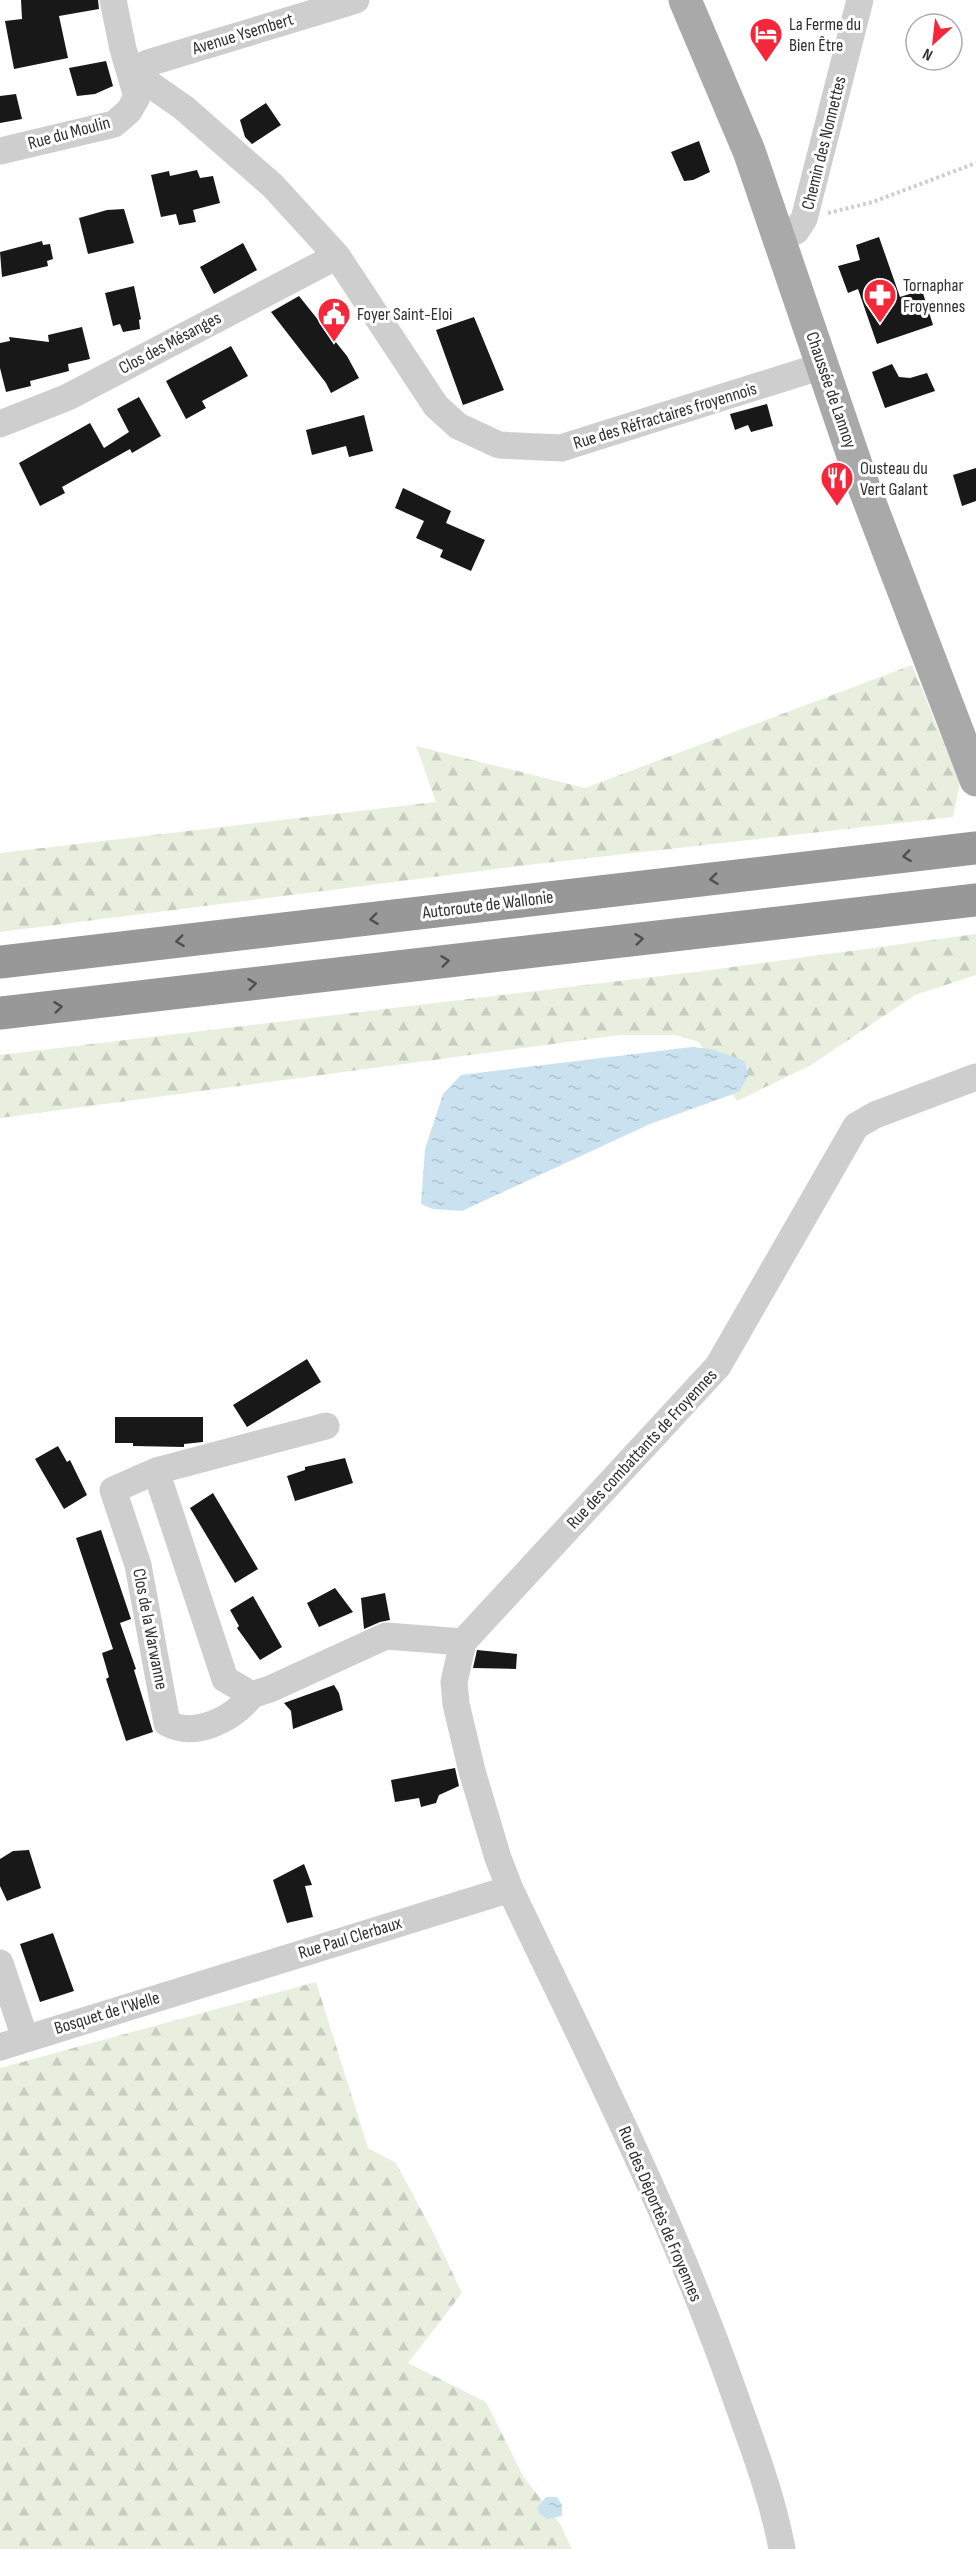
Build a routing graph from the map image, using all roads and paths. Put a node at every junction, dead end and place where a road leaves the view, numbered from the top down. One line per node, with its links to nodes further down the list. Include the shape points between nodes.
1 (113, 0): 5 (street)
2 (356, 0): 5 (street, Avenue Ysembert)
3 (685, 0): 8 (main road, Chaussée de Lannoy, via 748,151)
4 (860, 0): 8 (street, Chemin des Nonnettes)
5 (131, 71): 6 (street, Rue du Moulin, via 137,97 114,124); 9 (street, Rue des Réfractaires froyennois, via 184,108 273,186)
6 (0, 151)
7 (976, 163): 8 (path)
8 (792, 229): 10 (main road, Chaussée de Lannoy)
9 (337, 256): 10 (street, Rue des Réfractaires froyennois, via 436,406 458,426 500,445 561,448); 11 (street, Clos des Mésanges, via 68,397)
10 (822, 366): 12 (main road, Chaussée de Lannoy)
11 (0, 424)
12 (976, 780)
13 (971, 849): 15 (highway, Autoroute de Wallonie, one-way to 15)
14 (976, 900): 16 (highway, one-way to 14)
15 (0, 962)
16 (0, 1013)
17 (976, 1077): 20 (street, Rue des combattants de Froyennes, via 875,1115 856,1126 718,1366)
18 (326, 1426): 19 (street, Clos de la Warwanne)
19 (156, 1471): 21 (street, via 225,1679); 21 (street, Clos de la Warwanne, via 113,1490 138,1565 167,1723 177,1729 220,1722)
20 (463, 1642): 21 (street, Clos de la Warwanne, via 386,1636); 22 (street, via 454,1683 456,1704 475,1782)
21 (252, 1695)
22 (510, 1889): 24 (street, Rue Paul Clerbaux); 27 (street, Rue des Déportès de Froyennes, via 656,2196 724,2366 776,2512)
23 (0, 1963): 25 (street)
24 (189, 1988): 25 (street, Bosquet de l'Welle)
25 (26, 2038): 26 (street, Bosquet de l'Welle)
26 (0, 2047)
27 (782, 2549)

